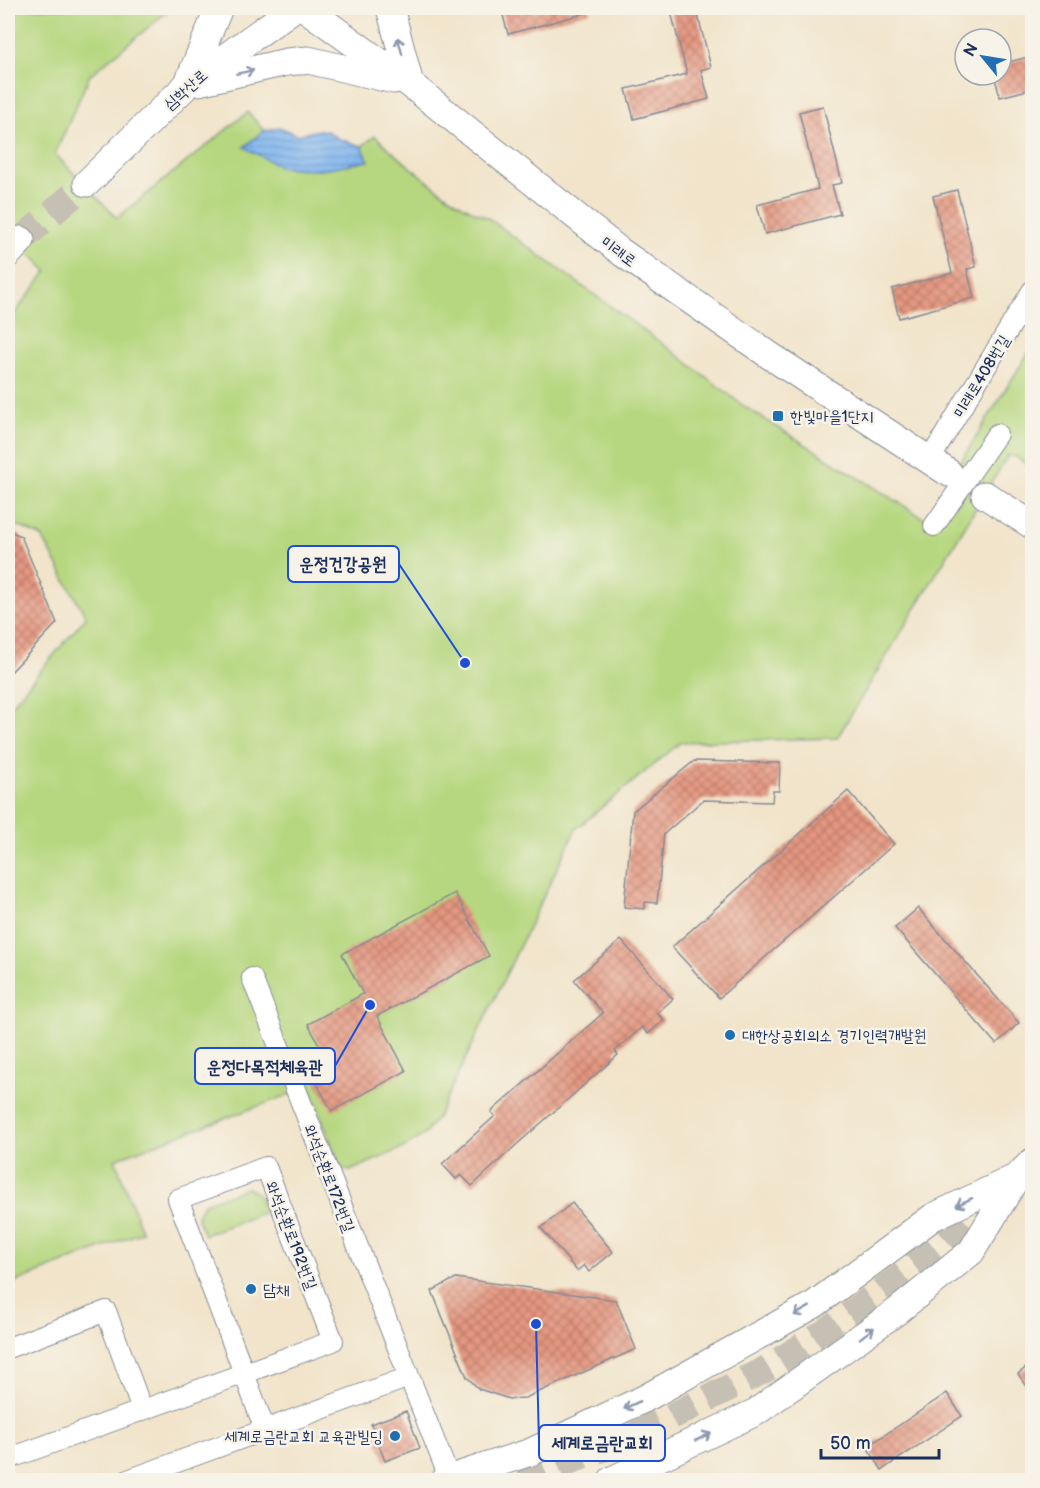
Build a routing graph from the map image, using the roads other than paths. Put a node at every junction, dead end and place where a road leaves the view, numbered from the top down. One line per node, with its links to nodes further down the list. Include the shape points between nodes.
1 (219, 8): 5 (street)
2 (294, 8): 5 (street, 심학산로)
3 (305, 8): 6 (street, 미래로)
4 (390, 8): 6 (street, one-way to 4)
5 (188, 84): 6 (street, one-way to 6, via 308,60); 7 (street, 심학산로)
6 (410, 84): 10 (street, 미래로, via 621,252)
7 (87, 183)
8 (1032, 291): 10 (street, 미래로408번길)
9 (997, 434): 13 (street)
10 (939, 467)
11 (986, 495): 12 (street)
12 (1032, 525)
13 (934, 526)
14 (252, 978): 18 (street, 와석순환로172번길)
15 (1025, 1170): 23 (street, one-way to 23, via 933,1217 815,1304 644,1399 531,1452); 24 (street, one-way to 15, via 756,1412 857,1341 971,1252)
16 (8, 1348): 19 (street, via 106,1311)
17 (244, 1373): 17 (street, 와석순환로192번길, via 333,1341 266,1167 178,1199); 19 (street, 와석순환로192번길); 20 (street, 와석순환로192번길)
18 (409, 1377): 20 (street); 23 (street, 와석순환로172번길)
19 (142, 1410): 21 (street, 와석순환로192번길)
20 (265, 1430): 22 (street)
21 (8, 1459)
22 (128, 1480)
23 (448, 1480)
24 (612, 1480)

